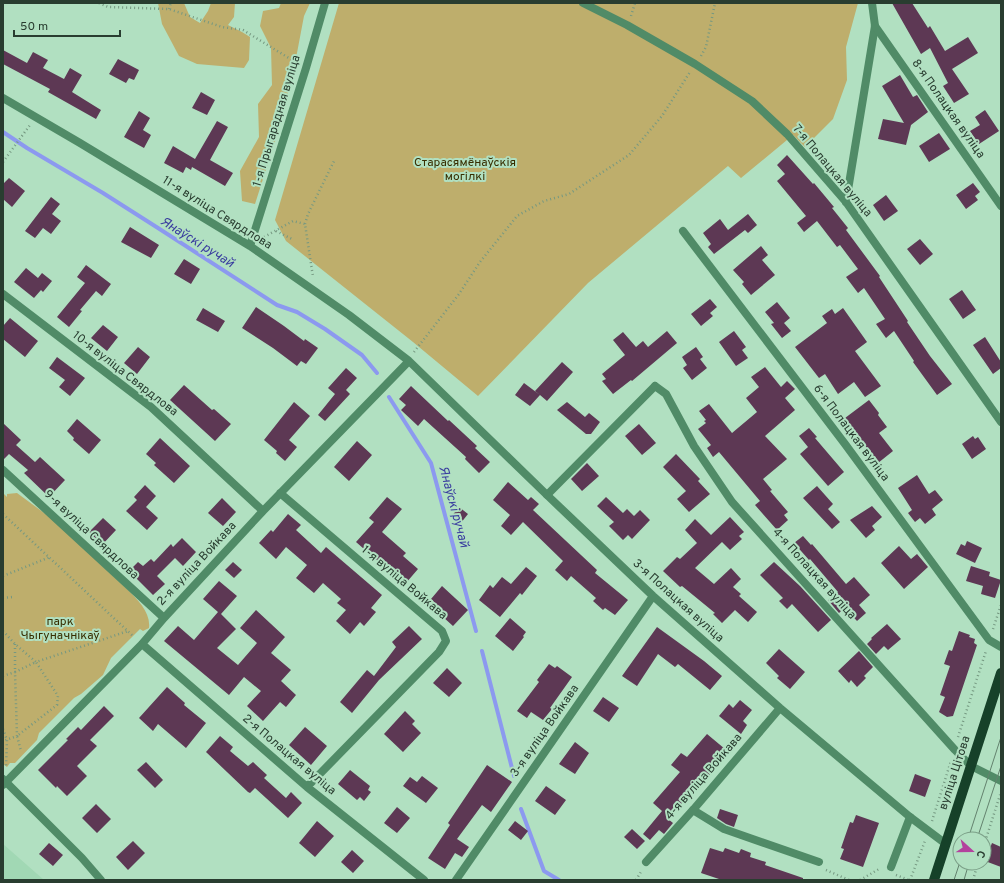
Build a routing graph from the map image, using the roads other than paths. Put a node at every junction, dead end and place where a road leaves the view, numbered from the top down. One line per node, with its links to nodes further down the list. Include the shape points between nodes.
1 (325, 3): 9 (street, 1-я Прыгарадная вуліца)
2 (583, 3): 6 (street, 7-я Полацкая вуліца, via 628,25 752,101 788,134)
3 (872, 3): 4 (street)
4 (875, 26): 6 (street); 7 (street, 8-я Полацкая вуліца)
5 (3, 98): 9 (street, 11-я вуліца Свярдлова)
6 (846, 202): 12 (street, 7-я Полацкая вуліца)
7 (1001, 206)
8 (683, 231): 20 (street, 6-я Полацкая вуліца, via 845,444 989,640)
9 (250, 246): 11 (street, 11-я вуліца Свярдлова, via 349,315)
10 (3, 294): 16 (street, 10-я вуліца Свярдлова, via 151,407)
11 (409, 361): 14 (street, 2-я вуліца Войкава); 15 (street, 3-я Полацкая вуліца)
12 (1001, 422)
13 (3, 470): 18 (street, 9-я вуліца Свярдлова)
14 (280, 493): 16 (street, 2-я вуліца Войкава); 26 (street, 1-я вуліца Войкава, via 442,631 446,641 439,652)
15 (547, 495): 17 (street, 3-я Полацкая вуліца); 23 (street, 4-я Полацкая вуліца, via 655,386 666,394 694,446 732,502)
16 (263, 510): 18 (street, 2-я вуліца Войкава)
17 (653, 596): 22 (street, 3-я Полацкая вуліца); 35 (street, 3-я вуліца Войкава)
18 (164, 618): 19 (street, 2-я вуліца Войкава)
19 (142, 644): 25 (street, 2-я вуліца Войкава); 26 (street, 2-я Полацкая вуліца)
20 (1001, 647)
21 (1001, 673): 23 (main road, вуліца Цітова)
22 (780, 708): 27 (street, 4-я вуліца Войкава); 28 (street, 3-я Полацкая вуліца)
23 (971, 766): 24 (street, 4-я Полацкая вуліца); 29 (main road, вуліца Цітова)
24 (1001, 781)
25 (4, 782): 33 (street, via 82,858)
26 (307, 788): 34 (street, 2-я Полацкая вуліца)
27 (693, 810): 30 (street, 4-я вуліца Войкава); 31 (street, via 724,829)
28 (910, 817): 29 (street, 3-я Полацкая вуліца); 32 (street)
29 (946, 844): 36 (main road, вуліца Цітова)
30 (646, 862)
31 (819, 862)
32 (891, 867)
33 (100, 880)
34 (424, 880)
35 (456, 880)
36 (934, 880)

